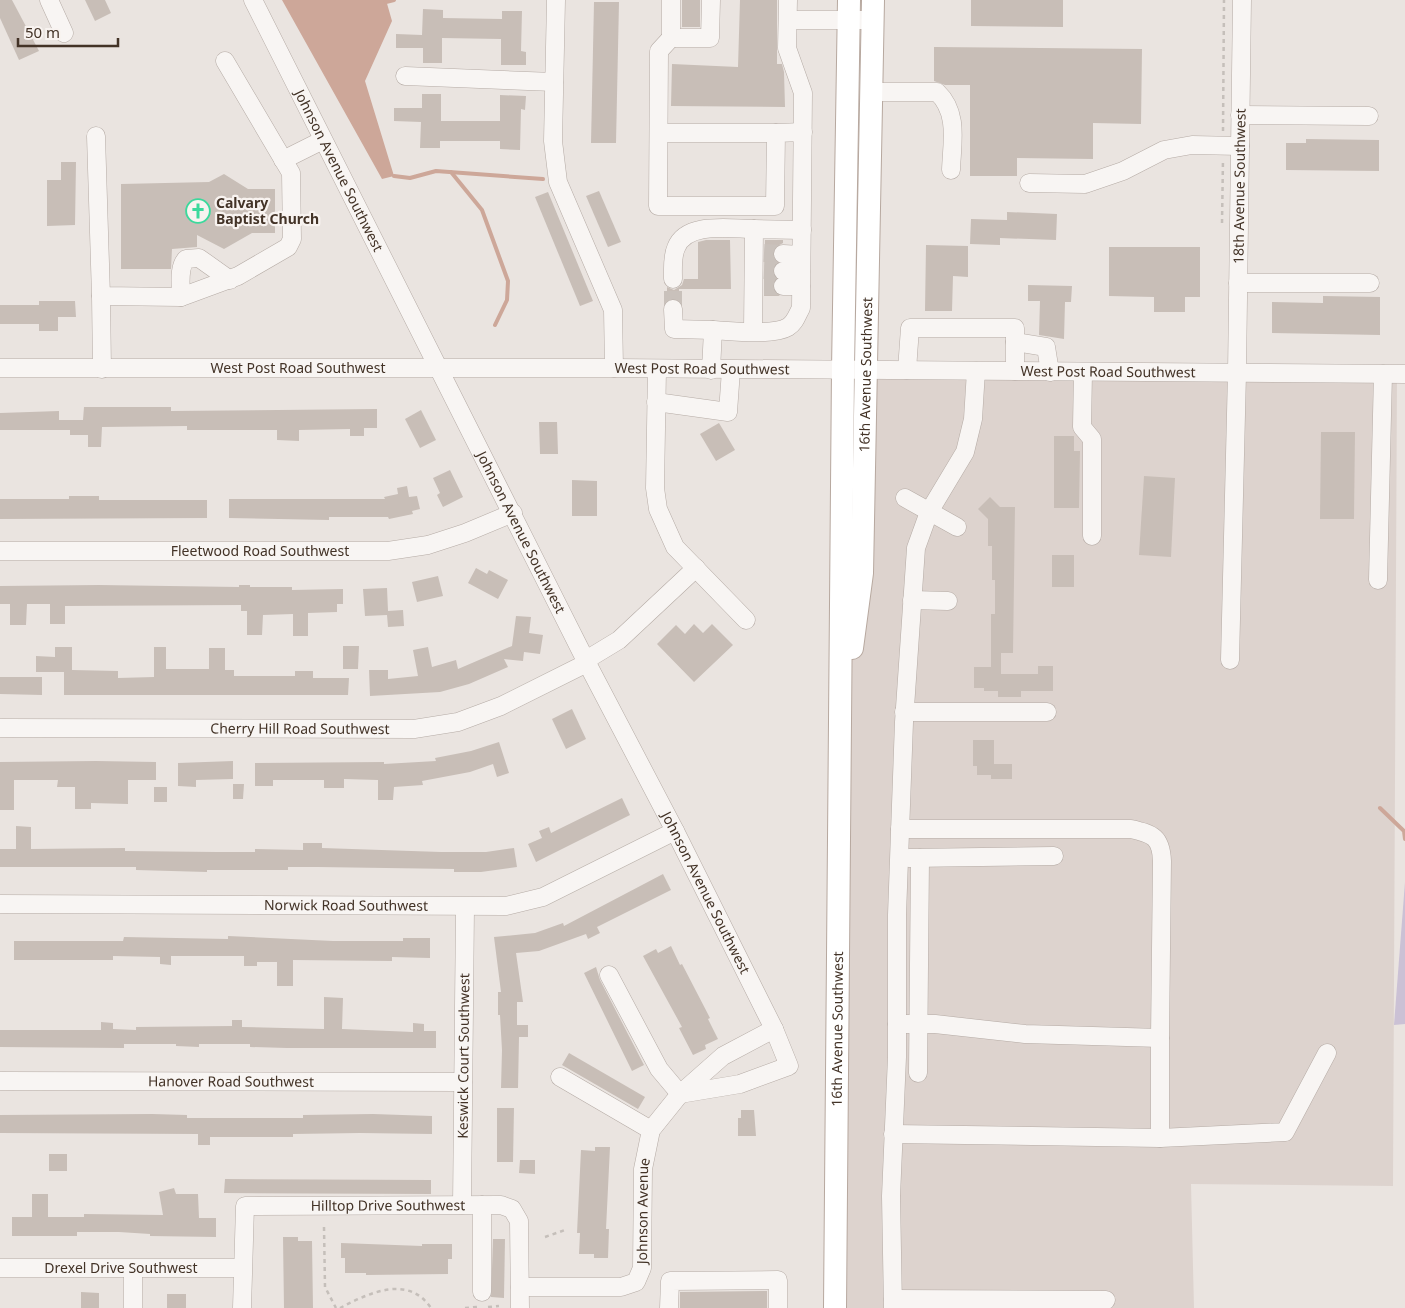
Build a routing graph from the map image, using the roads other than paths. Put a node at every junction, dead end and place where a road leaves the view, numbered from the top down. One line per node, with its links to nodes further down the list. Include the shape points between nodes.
1 (49, 0): 11 (street)
2 (253, 0): 23 (street, Johnson Avenue Southwest)
3 (556, 0): 15 (street)
4 (671, 0): 12 (street)
5 (711, 0): 12 (street, via 710,38)
6 (788, 0): 10 (street)
7 (1242, 0): 17 (street, 18th Avenue Southwest)
8 (848, 10): 9 (street); 10 (street); 48 (main road, 16th Avenue Southwest)
9 (872, 10): 16 (main road, 16th Avenue Southwest)
10 (788, 20): 19 (street, via 787,48 803,93)
11 (64, 33)
12 (671, 38): 20 (street, via 659,51)
13 (225, 61): 25 (street)
14 (405, 76): 15 (street)
15 (554, 82): 43 (street, via 553,141 558,182 613,310)
16 (871, 92): 26 (street, via 937,92 952,114); 49 (main road, 16th Avenue Southwest)
17 (1240, 116): 18 (street); 24 (street, 18th Avenue Southwest)
18 (1369, 116)
19 (803, 132): 21 (street); 29 (street)
20 (659, 133): 21 (street); 21 (street, via 658,206 774,206)
21 (776, 133)
22 (96, 136): 35 (street)
23 (323, 140): 25 (street); 45 (street, Johnson Avenue Southwest)
24 (1232, 145): 27 (street, via 1192,145 1164,150 1123,171 1085,184); 33 (street, 18th Avenue Southwest)
25 (283, 160): 32 (street, via 291,174 292,239 288,247)
26 (951, 170)
27 (1030, 183)
28 (754, 229): 29 (street); 31 (street, via 704,230 686,235 675,249); 39 (street, via 759,270)
29 (802, 230): 30 (street)
30 (801, 270): 30 (street, via 783,270); 39 (street, via 800,308 795,320 777,332)
31 (673, 279)
32 (230, 280): 36 (street); 36 (street, via 199,258 186,259 181,270)
33 (1238, 283): 34 (street); 55 (street, 18th Avenue Southwest)
34 (1370, 283)
35 (101, 296): 36 (street); 42 (street)
36 (181, 297)
37 (673, 309): 38 (street, via 674,329)
38 (713, 330): 39 (street); 46 (street)
39 (753, 331)
40 (1015, 342): 50 (street, via 1015,328 910,328); 52 (street); 53 (street, via 1046,347)
41 (0, 368): 42 (street, West Post Road Southwest)
42 (102, 368): 45 (street, West Post Road Southwest)
43 (614, 368): 44 (street, West Post Road Southwest); 45 (street, West Post Road Southwest)
44 (657, 368): 46 (street, West Post Road Southwest); 58 (street)
45 (439, 369): 61 (street, Johnson Avenue Southwest)
46 (711, 370): 47 (street, West Post Road Southwest)
47 (731, 370): 48 (street, West Post Road Southwest); 58 (street, via 728,412)
48 (843, 370): 49 (street, West Post Road Southwest); 75 (main road, 16th Avenue Southwest)
49 (866, 370): 50 (street, West Post Road Southwest); 75 (main road, 16th Avenue Southwest, via 862,573)
50 (907, 370): 51 (street, West Post Road Southwest)
51 (976, 371): 52 (street, West Post Road Southwest); 60 (street, via 973,418 965,452)
52 (1015, 372): 53 (street, West Post Road Southwest)
53 (1050, 372): 54 (street, West Post Road Southwest)
54 (1083, 372): 55 (street, West Post Road Southwest); 63 (street, via 1082,427 1092,439)
55 (1237, 373): 56 (street, West Post Road Southwest); 70 (street, 18th Avenue Southwest)
56 (1383, 374): 57 (street, West Post Road Southwest); 66 (street)
57 (1405, 374)
58 (656, 402): 65 (street, via 655,488 658,509 675,546)
59 (905, 498): 60 (street)
60 (929, 512): 62 (street); 67 (street, via 916,548)
61 (513, 513): 64 (street, Fleetwood Road Southwest, via 428,545 388,551); 71 (street, Johnson Avenue Southwest)
62 (957, 527)
63 (1092, 536)
64 (0, 551)
65 (696, 568): 69 (street); 71 (street, Cherry Hill Road Southwest, via 619,640)
66 (1378, 580)
67 (912, 600): 68 (street); 72 (street)
68 (948, 601)
69 (746, 620)
70 (1230, 660)
71 (586, 661): 74 (street, Cherry Hill Road Southwest, via 501,706 458,722 414,729); 77 (street, Johnson Avenue Southwest)
72 (904, 712): 73 (street); 76 (street)
73 (1047, 712)
74 (0, 728)
75 (839, 749): 112 (main road, 16th Avenue Southwest)
76 (900, 829): 79 (street); 87 (street, via 1131,828 1155,838 1161,846 1162,861)
77 (675, 831): 82 (street, Norwick Road Southwest, via 543,897 506,906); 86 (street, Johnson Avenue Southwest)
78 (1054, 856): 80 (street)
79 (899, 858): 80 (street); 84 (street)
80 (920, 858): 85 (street)
81 (0, 904): 82 (street, Norwick Road Southwest)
82 (465, 908): 92 (street, Keswick Court Southwest)
83 (609, 974): 93 (street, via 659,1069)
84 (897, 1024): 85 (street); 95 (street)
85 (918, 1025): 87 (street, via 1025,1034); 89 (street)
86 (774, 1029): 93 (street, Johnson Avenue, via 723,1056); 93 (street, Johnson Avenue Southwest, via 789,1066 740,1084)
87 (1160, 1038): 96 (street)
88 (1327, 1053): 96 (street, via 1285,1132)
89 (918, 1073)
90 (560, 1077): 94 (street)
91 (0, 1081): 92 (street, Hanover Road Southwest)
92 (463, 1082): 97 (street, Keswick Court Southwest)
93 (680, 1094): 94 (street, Johnson Avenue)
94 (651, 1130): 102 (street, Johnson Avenue, via 643,1169 642,1268 636,1282 622,1287)
95 (894, 1134): 96 (street); 105 (street, via 891,1196)
96 (1160, 1138)
97 (462, 1205): 98 (street, Hilltop Drive Southwest); 100 (street, Hilltop Drive Southwest, via 245,1206)
98 (482, 1205): 102 (street, Hilltop Drive Southwest, via 512,1209 519,1221); 103 (street)
99 (0, 1268): 101 (street, Drexel Drive Southwest)
100 (242, 1268): 101 (street, Drexel Drive Southwest); 108 (street)
101 (133, 1269): 107 (street)
102 (520, 1286): 109 (street)
103 (482, 1292)
104 (1106, 1300): 106 (street)
105 (893, 1303): 106 (street)
106 (935, 1304)
107 (133, 1308)
108 (242, 1308)
109 (520, 1308)
110 (670, 1308): 111 (street, via 670,1281 778,1280)
111 (778, 1308)
112 (834, 1308)

